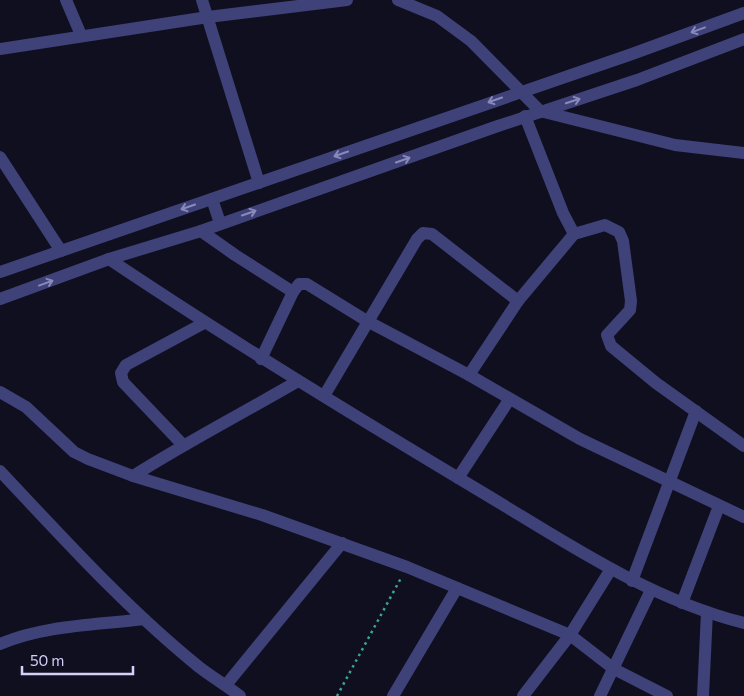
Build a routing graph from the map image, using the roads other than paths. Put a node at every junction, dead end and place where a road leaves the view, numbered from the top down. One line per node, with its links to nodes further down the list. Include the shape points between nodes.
1 (66, 0): 7 (street)
2 (202, 0): 6 (street)
3 (347, 0): 6 (street)
4 (398, 0): 10 (street, via 437,16 470,41)
5 (744, 13): 10 (street, one-way to 10)
6 (208, 17): 7 (street); 15 (street)
7 (81, 35): 9 (street)
8 (744, 39): 11 (street, one-way to 8, via 637,80)
9 (0, 49)
10 (523, 91): 11 (street); 15 (street, one-way to 15)
11 (540, 111): 12 (street); 13 (street, via 675,145)
12 (525, 116): 17 (street, one-way to 12); 19 (street)
13 (744, 153)
14 (0, 157): 20 (street)
15 (259, 183): 16 (street)
16 (212, 199): 17 (street); 20 (street, one-way to 20)
17 (220, 223): 18 (street)
18 (201, 230): 21 (street); 23 (street)
19 (574, 234): 25 (street); 34 (street, via 605,224 619,232 632,301 630,310 610,331 608,340 611,346)
20 (61, 251): 22 (street)
21 (109, 259): 24 (street, one-way to 21); 27 (street)
22 (0, 272)
23 (293, 292): 26 (street, via 299,284 306,284); 28 (street)
24 (0, 299)
25 (518, 301): 26 (street, via 432,234 426,233 417,238); 29 (street)
26 (367, 322): 29 (street); 32 (street)
27 (204, 324): 28 (street); 35 (street, via 126,365 121,373 124,382)
28 (261, 359): 30 (street)
29 (469, 375): 33 (street)
30 (298, 381): 32 (street); 35 (street)
31 (0, 392): 38 (street, via 26,406 74,452)
32 (324, 396): 39 (street)
33 (509, 400): 39 (street); 40 (street)
34 (696, 411): 36 (street); 40 (street)
35 (183, 445): 38 (street)
36 (744, 446)
37 (0, 471): 50 (street)
38 (133, 476): 43 (street)
39 (458, 478): 44 (street)
40 (668, 482): 41 (street); 45 (street)
41 (718, 506): 42 (street); 48 (street)
42 (744, 517)
43 (342, 543): 46 (street); 55 (street)
44 (612, 569): 45 (street); 52 (street)
45 (632, 581): 47 (street)
46 (457, 588): 52 (street); 57 (street)
47 (651, 590): 48 (street); 54 (street)
48 (682, 603): 49 (street)
49 (707, 612): 51 (street); 61 (street)
50 (144, 619): 53 (street, via 47,631); 55 (street, via 200,668)
51 (744, 623)
52 (570, 635): 54 (street); 58 (street)
53 (0, 644)
54 (614, 669): 59 (street); 60 (street)
55 (226, 685): 56 (street)
56 (240, 696)
57 (393, 696)
58 (523, 696)
59 (600, 696)
60 (667, 696)
61 (703, 696)

